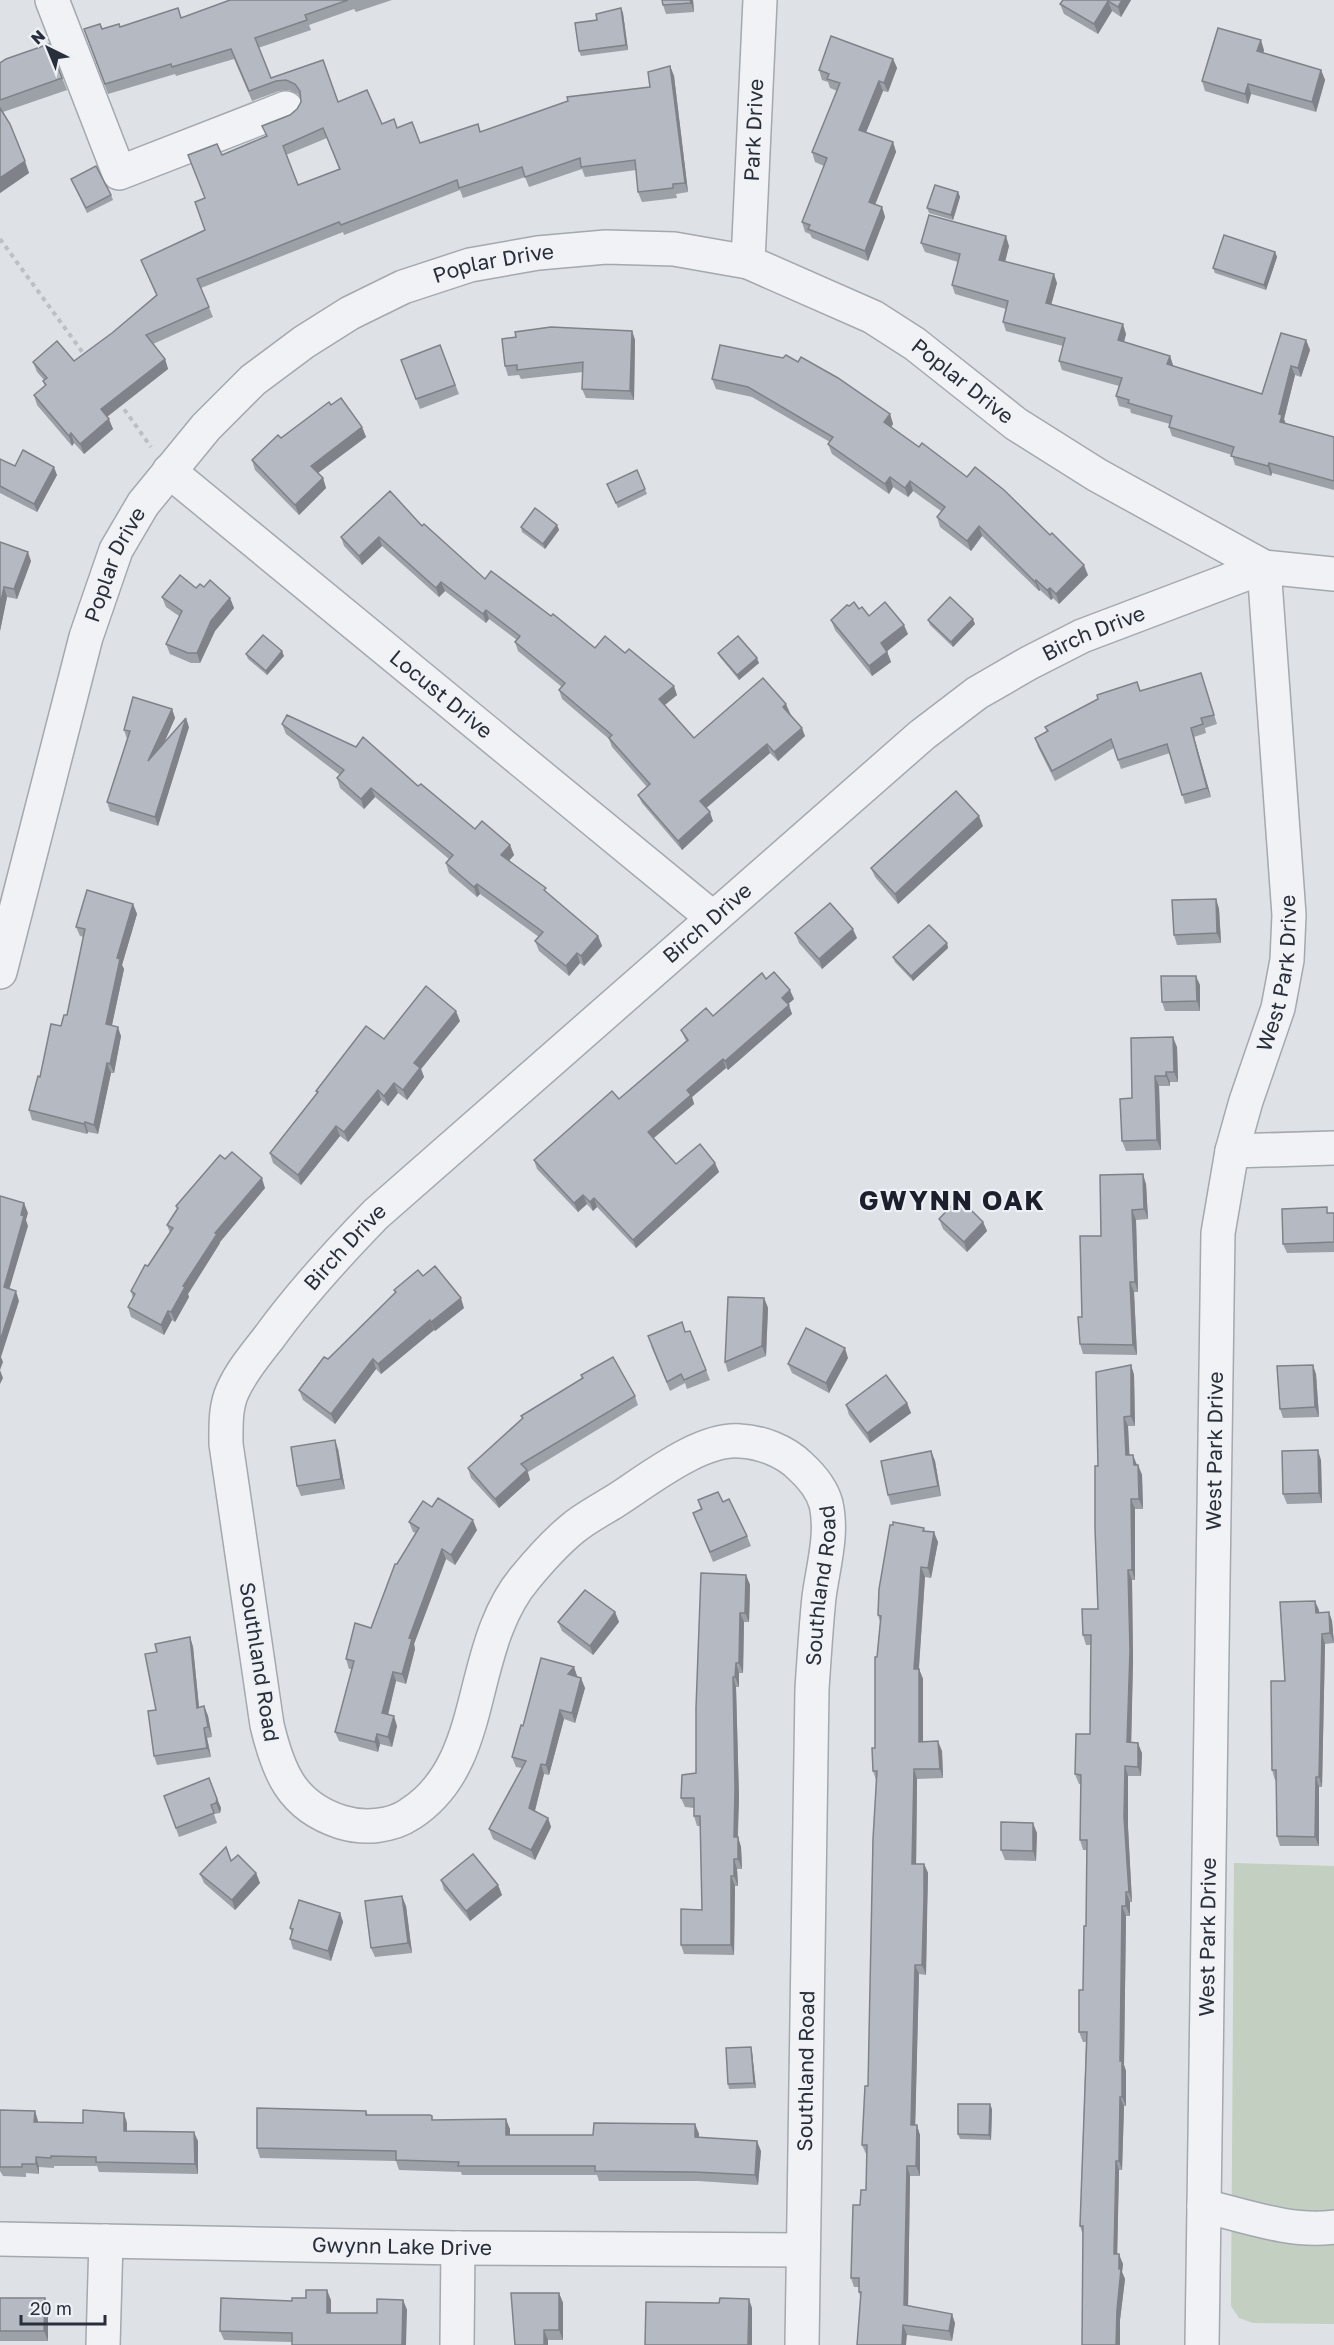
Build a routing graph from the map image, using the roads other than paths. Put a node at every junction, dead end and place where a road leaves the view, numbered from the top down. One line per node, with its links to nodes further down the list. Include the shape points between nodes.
1 (52, 0): 3 (street, via 119,173)
2 (760, 0): 4 (street, Park Drive)
3 (286, 108)
4 (748, 261): 5 (street, Poplar Drive, via 674,249 606,247 538,253 470,266 403,287 350,313 253,380); 6 (street, Poplar Drive, via 873,317 1016,424 1097,475)
5 (169, 471): 8 (street, Locust Drive); 9 (street, Poplar Drive, via 143,504 116,550 100,592)
6 (1264, 567): 7 (street, Poplar Drive); 8 (street, Birch Drive, via 1082,636 977,693 922,735); 11 (street, West Park Drive, via 1287,960 1278,1008)
7 (1334, 574)
8 (713, 918): 12 (street, Birch Drive, via 376,1214 297,1300)
9 (0, 972)
10 (1334, 1148): 11 (street)
11 (1232, 1151): 13 (street, West Park Drive, via 1218,1233)
12 (232, 1391): 18 (street, Southland Road, via 226,1444 275,1760 303,1802 343,1823 375,1826 399,1822 425,1804 445,1783 459,1756 496,1628 507,1605 524,1579 572,1528 686,1457 738,1440 768,1446 792,1458 813,1478 826,1502 829,1527 812,1689)
13 (1204, 2206): 14 (street, via 1299,2228); 22 (street, West Park Drive)
14 (1334, 2228)
15 (0, 2239): 16 (street, Gwynn Lake Drive)
16 (106, 2241): 17 (street, Gwynn Lake Drive); 19 (street)
17 (458, 2248): 18 (street, Gwynn Lake Drive); 20 (street)
18 (803, 2250): 21 (street, Southland Road)
19 (103, 2345)
20 (457, 2345)
21 (802, 2345)
22 (1202, 2345)

